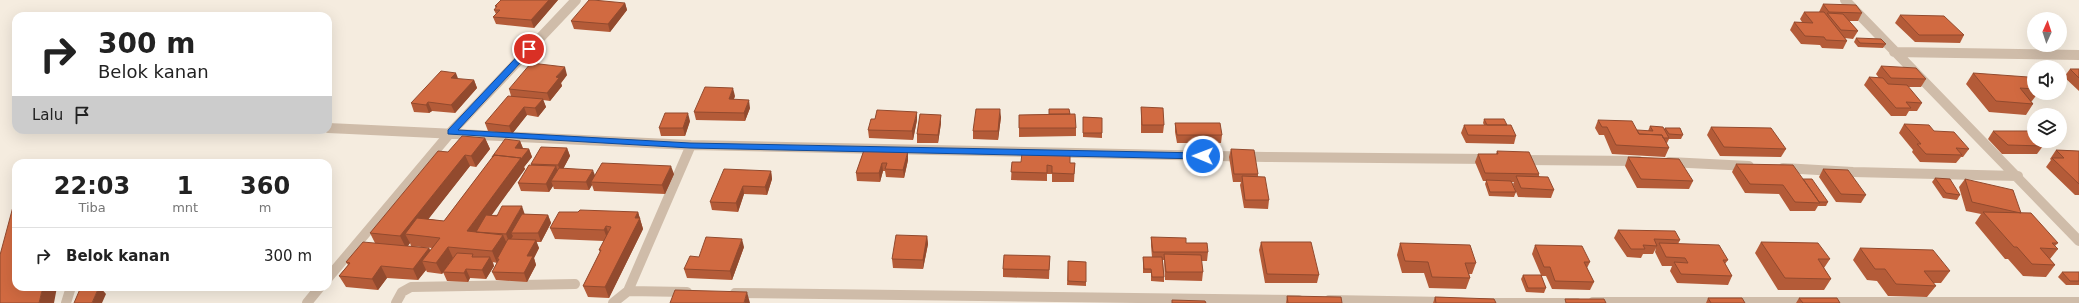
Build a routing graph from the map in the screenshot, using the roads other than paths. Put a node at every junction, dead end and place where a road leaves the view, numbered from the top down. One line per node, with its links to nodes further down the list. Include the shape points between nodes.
1 (576, 0): 6 (street)
2 (1845, 0): 3 (street)
3 (1894, 52): 4 (street); 12 (street)
4 (2079, 55)
5 (332, 128): 6 (street)
6 (451, 132): 7 (street); 14 (street)
7 (690, 145): 8 (street, via 1266,158); 18 (street)
8 (1498, 159)
9 (1513, 160): 10 (street)
10 (1646, 162)
11 (1662, 162): 12 (street, via 1853,172)
12 (2018, 176): 13 (street)
13 (2079, 240)
14 (332, 273)
15 (575, 284): 26 (street, via 411,287 402,292)
16 (70, 291): 24 (street)
17 (317, 291): 25 (street)
18 (628, 291): 19 (street); 27 (street)
19 (700, 292)
20 (724, 292): 21 (street)
21 (1459, 302)
22 (1475, 302): 23 (street)
23 (2079, 302)
24 (66, 303)
25 (307, 303)
26 (396, 303)
27 (613, 303)

